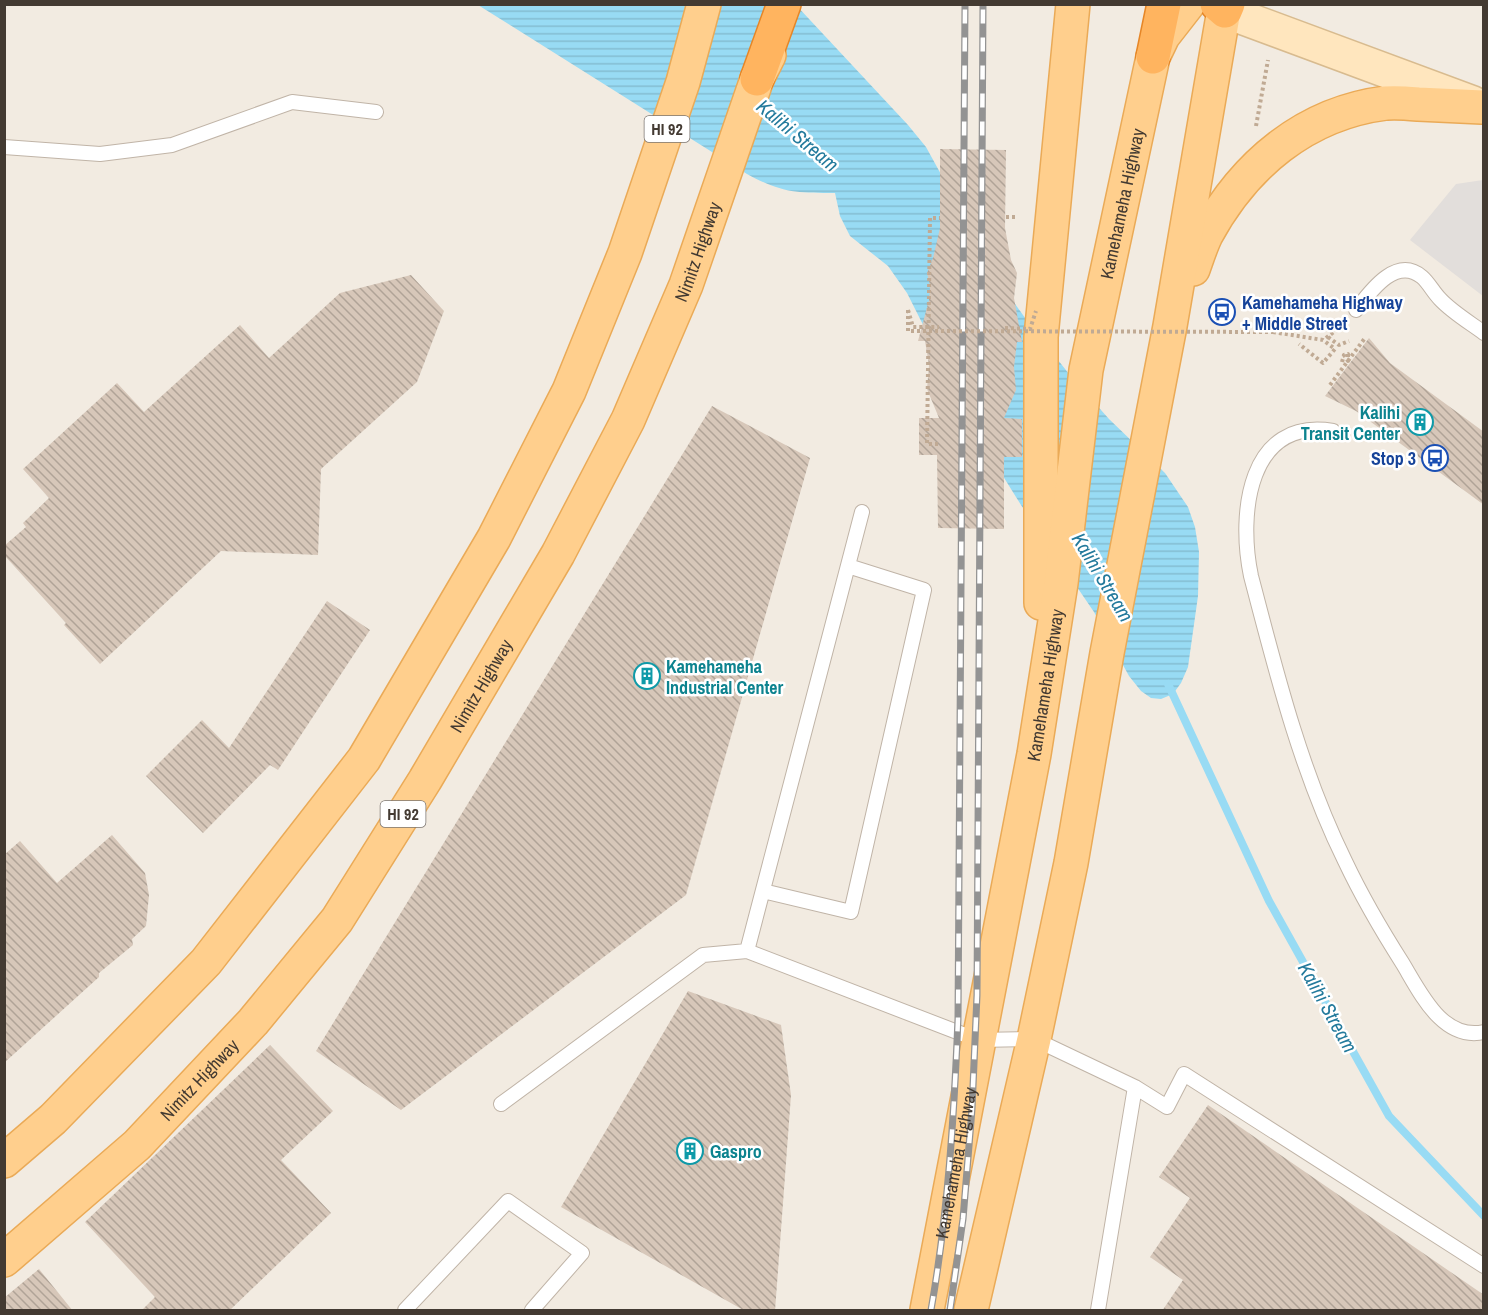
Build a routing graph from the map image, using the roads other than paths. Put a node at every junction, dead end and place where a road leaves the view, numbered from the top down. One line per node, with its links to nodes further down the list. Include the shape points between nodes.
1 (704, 4): 27 (main road, HI 92, via 683,82 625,253 569,391 494,538 364,759 207,962 53,1119)
2 (784, 4): 9 (highway)
3 (794, 4): 9 (main road, Nimitz Highway / HI 92)
4 (1073, 4): 19 (main road, via 1041,337)
5 (1164, 4): 8 (highway)
6 (1188, 4): 8 (main road, Kamehameha Highway, via 1163,36)
7 (1224, 6): 10 (main road); 14 (main road)
8 (1153, 57): 19 (main road, Kamehameha Highway, via 1086,370)
9 (757, 79): 28 (main road, Nimitz Highway / HI 92, via 686,285 628,420 558,554 425,780 336,920 253,1022 137,1145)
10 (1483, 107): 14 (main road, via 1388,103 1349,110 1284,142 1252,169 1206,236)
11 (376, 112): 12 (lane, via 292,102 172,146 100,154)
12 (4, 147)
13 (1356, 309): 15 (lane, via 1383,278 1408,271 1417,274 1441,300)
14 (1170, 326): 23 (main road, via 1071,863)
15 (1484, 333)
16 (1333, 431): 22 (lane, via 1309,429 1290,434 1275,443 1263,458 1248,505 1245,536 1251,576 1297,735 1345,861 1387,939 1433,1010 1457,1031)
17 (862, 512): 18 (lane)
18 (848, 566): 20 (lane); 20 (lane, via 924,590 851,912)
19 (1051, 589): 24 (main road, Kamehameha Highway, via 1034,754)
20 (763, 891): 21 (lane)
21 (747, 951): 24 (lane); 26 (lane, via 703,954)
22 (1484, 1032)
23 (1034, 1039): 24 (lane); 25 (lane); 33 (main road)
24 (978, 1040): 32 (main road, Kamehameha Highway)
25 (1135, 1087): 29 (lane, via 1167,1107 1184,1074); 34 (lane)
26 (501, 1104)
27 (4, 1161)
28 (4, 1260)
29 (1484, 1266)
30 (405, 1311): 31 (lane, via 508,1201 582,1253)
31 (532, 1311)
32 (927, 1311)
33 (971, 1311)
34 (1098, 1311)

